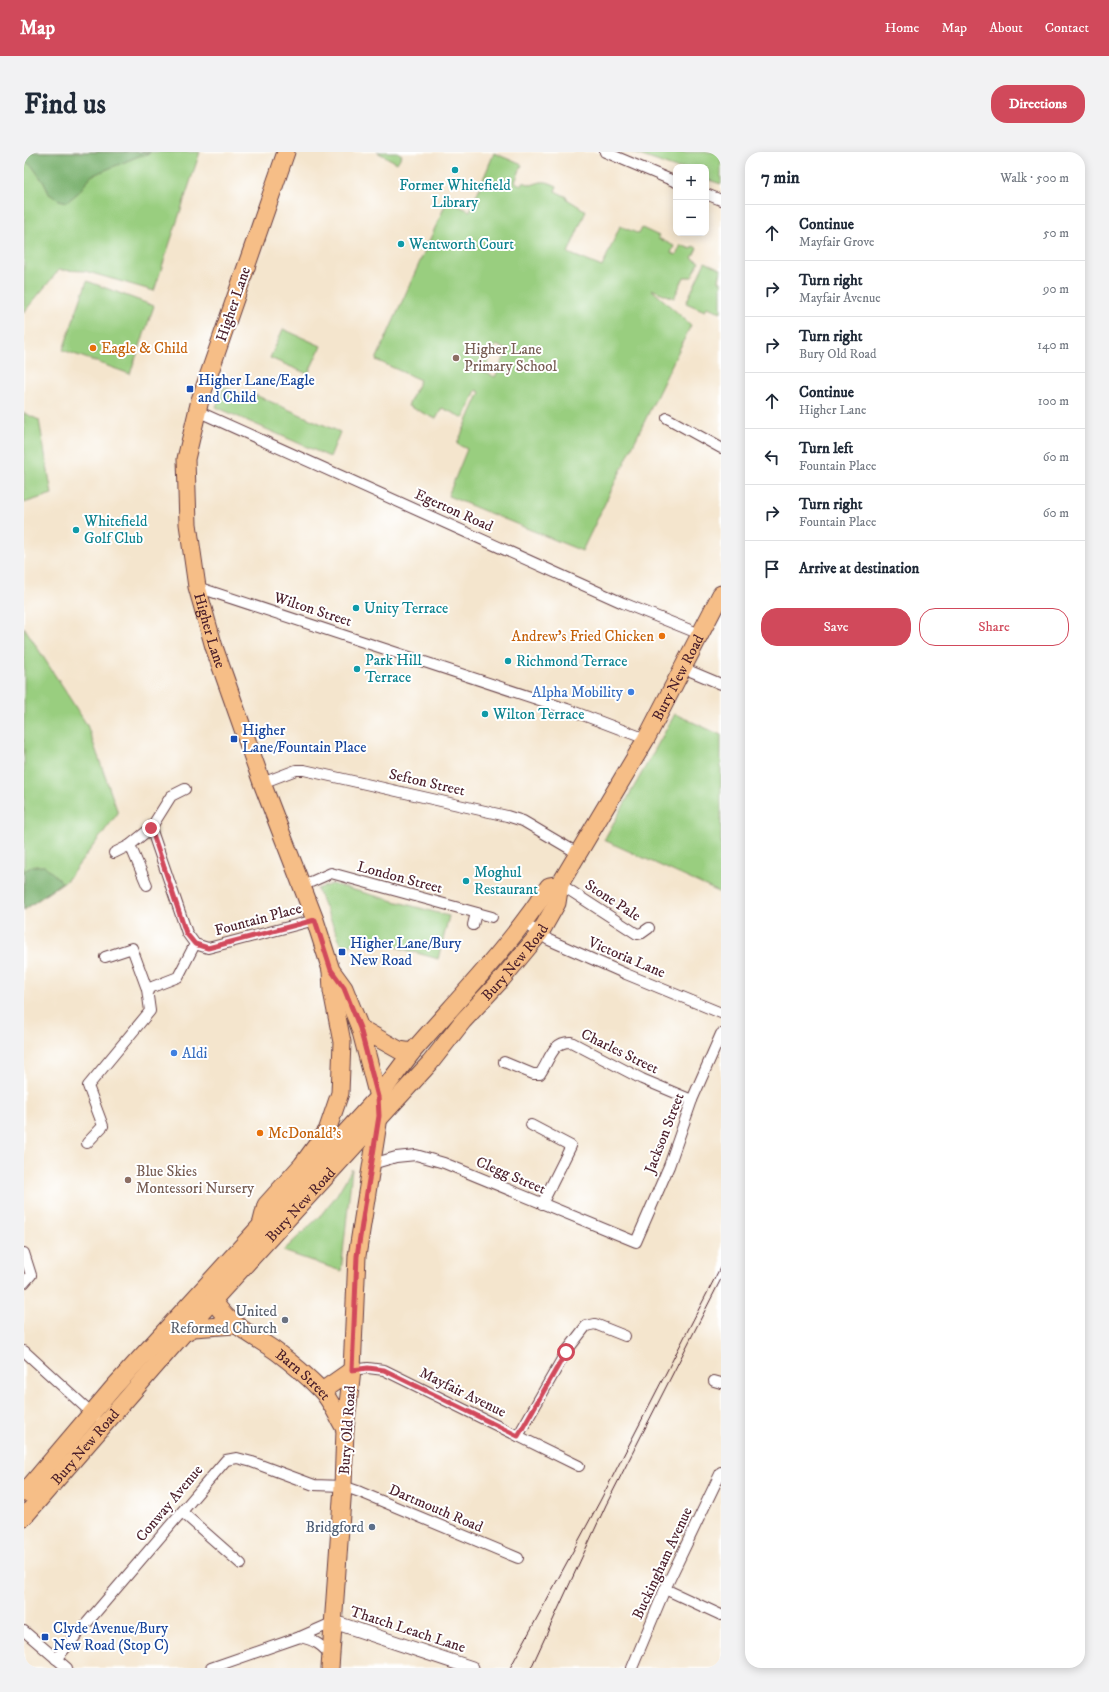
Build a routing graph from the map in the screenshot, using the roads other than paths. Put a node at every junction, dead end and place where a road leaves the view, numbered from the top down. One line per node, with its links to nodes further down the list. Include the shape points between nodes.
1 (286, 152): 6 (main road, Higher Lane)
2 (605, 152): 3 (street)
3 (673, 181)
4 (709, 195): 5 (street)
5 (721, 200)
6 (197, 411): 9 (main road, Higher Lane, via 186,460 188,524); 11 (street, Egerton Road, via 623,604)
7 (667, 418): 8 (street)
8 (721, 448)
9 (197, 587): 14 (street, Wilton Street, via 567,709); 15 (main road, Higher Lane, via 214,647)
10 (721, 594): 11 (main road, Bury New Road)
11 (700, 634): 12 (main road, Bury New Road)
12 (683, 668): 13 (street); 14 (main road, Bury New Road)
13 (721, 684)
14 (646, 739): 20 (main road, Bury New Road)
15 (262, 783): 20 (street, Sefton Street, via 296,770 304,770 382,787 523,821); 23 (main road, Higher Lane)
16 (185, 789): 17 (street, via 171,796)
17 (151, 828): 18 (street); 31 (street, via 186,933)
18 (130, 845): 19 (street); 22 (street)
19 (114, 853)
20 (579, 854): 21 (main road, Bury New Road)
21 (560, 884): 27 (main road, Bury New Road, via 549,886); 29 (street, Stone Pale, via 630,931 637,934); 30 (main road, Bury New Road, via 557,903)
22 (147, 885)
23 (302, 886): 24 (street, London Street, via 331,873); 26 (main road, Higher Lane)
24 (476, 913): 25 (street, London Street); 28 (street)
25 (492, 917)
26 (315, 920): 31 (street, Fountain Place, via 208,948); 33 (main road, Higher Lane)
27 (524, 923): 30 (street, Victoria Lane); 38 (main road, Bury New Road)
28 (473, 925)
29 (649, 928)
30 (540, 933): 35 (street, Victoria Lane, via 550,940 626,974); 42 (main road, Bury New Road, via 430,1063)
31 (195, 944): 34 (street, via 178,977)
32 (105, 957): 34 (street, via 132,948)
33 (331, 970): 36 (main road, Higher Lane, via 344,988); 47 (main road, via 332,991 342,1042 340,1093 327,1131 302,1166 266,1205)
34 (147, 989): 44 (street, via 150,1010 88,1086 103,1126)
35 (721, 1013)
36 (360, 1028): 38 (main road, via 399,1050); 40 (main road, Higher Lane)
37 (721, 1034): 41 (street, Jackson Street)
38 (412, 1052): 40 (main road, Bury New Road)
39 (504, 1062): 41 (street, Charles Street, via 533,1074 540,1074 556,1046 562,1042 571,1042 642,1079)
40 (378, 1097): 42 (main road, Bury Old Road); 47 (main road, Bury New Road)
41 (692, 1100): 48 (street, Jackson Street, via 669,1166)
42 (379, 1116): 45 (main road, Bury Old Road); 52 (main road, Bury New Road)
43 (531, 1125): 46 (street, via 571,1146)
44 (87, 1143)
45 (372, 1164): 46 (street, Clegg Street, via 396,1157 416,1155 444,1163); 57 (main road, Bury Old Road, via 357,1256)
46 (542, 1204): 48 (street, Clegg Street)
47 (260, 1229): 50 (main road, Bury New Road)
48 (636, 1242)
49 (24, 1253): 51 (street)
50 (212, 1278): 52 (main road, Barn Street); 59 (main road, Bury New Road)
51 (27, 1279)
52 (214, 1299): 53 (main road, Barn Street, via 223,1314); 54 (main road, Bury New Road)
53 (235, 1325): 54 (main road, via 194,1328); 58 (main road, Barn Street, via 294,1364)
54 (184, 1333): 59 (main road, Bury New Road)
55 (625, 1336): 61 (street, via 595,1324 586,1326 566,1352)
56 (24, 1351): 59 (street)
57 (352, 1370): 58 (main road); 60 (main road, Bury Old Road); 61 (street, Mayfair Avenue, via 384,1370)
58 (322, 1391): 60 (main road, Barn Street)
59 (99, 1419): 65 (main road, Bury New Road); 67 (main road, Bury New Road)
60 (345, 1429): 64 (main road, Bury Old Road)
61 (518, 1436): 62 (street, Mayfair Avenue)
62 (579, 1466)
63 (721, 1472): 70 (street, Buckingham Avenue)
64 (343, 1486): 66 (street, Conway Avenue, via 314,1485 237,1458 226,1460); 68 (street, Dartmouth Road); 72 (main road, Bury Old Road)
65 (24, 1493)
66 (182, 1512): 69 (street); 75 (street, Conway Avenue)
67 (24, 1517)
68 (518, 1558)
69 (241, 1564)
70 (665, 1589): 71 (street); 80 (street, Buckingham Avenue)
71 (721, 1615)
72 (334, 1622): 74 (street); 76 (main road, Bury Old Road); 79 (street, Thatch Leach Lane)
73 (24, 1631): 75 (street)
74 (300, 1636): 76 (street, via 320,1644); 78 (street)
75 (56, 1659): 77 (street)
76 (331, 1663)
77 (67, 1668)
78 (212, 1668)
79 (472, 1668)
80 (632, 1668)

